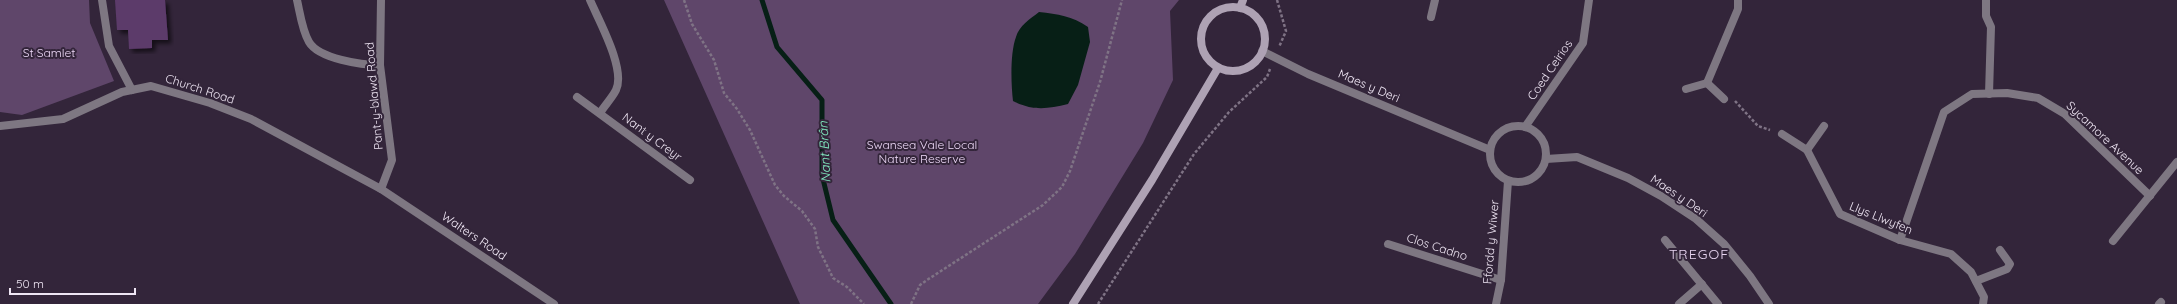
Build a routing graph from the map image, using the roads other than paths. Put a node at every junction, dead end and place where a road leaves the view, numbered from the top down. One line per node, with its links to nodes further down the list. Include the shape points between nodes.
1 (102, 0): 17 (street, via 108,46)
2 (297, 0): 13 (street, via 309,42 320,51 363,65)
3 (381, 0): 13 (street, Pant-y-blawd Road)
4 (590, 0): 21 (street, via 617,64 619,77 616,89)
5 (1243, 0): 10 (main road)
6 (1435, 0): 11 (street)
7 (1589, 0): 23 (street, Coed Ceirios, via 1583,43)
8 (1738, 0): 15 (street, via 1738,9)
9 (1986, 0): 18 (street, via 1986,16 1991,27)
10 (1240, 8): 12 (main road, via 1252,14 1261,24 1264,33); 14 (main road, via 1217,11 1208,18 1203,28 1203,51 1209,61)
11 (1431, 17)
12 (1262, 50): 14 (main road, via 1258,58 1244,69); 26 (street, Maes y Deri, via 1308,74)
13 (380, 65): 32 (street, Pant-y-blawd Road, via 392,160)
14 (1218, 68): 43 (main road, via 1152,180)
15 (1707, 82): 16 (street); 20 (street)
16 (1686, 89)
17 (132, 90): 22 (street, Church Road, via 122,92 63,119); 32 (street, Church Road, via 151,86 210,103 244,117)
18 (1989, 94): 33 (street, Sycamore Avenue, via 2007,93 2038,98 2065,114); 35 (street, Sycamore Avenue, via 1972,94 1944,112)
19 (577, 97): 21 (street, Nant y Creyr)
20 (1724, 99)
21 (600, 113): 30 (street, Nant y Creyr)
22 (0, 126)
23 (1525, 126): 26 (street, via 1513,126 1500,132 1492,141); 28 (street, via 1537,133 1544,144)
24 (1824, 126): 27 (street)
25 (1782, 134): 27 (street)
26 (1490, 150): 31 (street, via 1495,170)
27 (1808, 150): 35 (street, Llys Llwyfen, via 1840,214)
28 (1546, 160): 31 (street, via 1541,171 1533,178 1521,182); 47 (street, Maes y Deri, via 1577,157 1628,178 1662,196 1696,219 1724,244)
29 (2177, 162): 33 (street)
30 (690, 180)
31 (1508, 181): 39 (street, Ffordd y Wiwer)
32 (381, 188): 42 (street, Walters Road)
33 (2150, 196): 36 (street)
34 (1665, 240): 41 (street)
35 (1900, 240): 40 (street, Llys Llwyfen, via 1951,254 1971,272)
36 (2113, 241)
37 (1388, 244): 39 (street, Clos Cadno)
38 (2000, 250): 40 (street, via 2010,264 2007,269)
39 (1501, 280): 44 (street, Ffordd y Wiwer)
40 (1976, 281): 48 (street, Llys Llwyfen, via 1984,296)
41 (1702, 284): 45 (street); 46 (street)
42 (554, 304)
43 (1073, 304)
44 (1496, 304)
45 (1679, 304)
46 (1718, 304)
47 (1769, 304)
48 (1983, 304)

